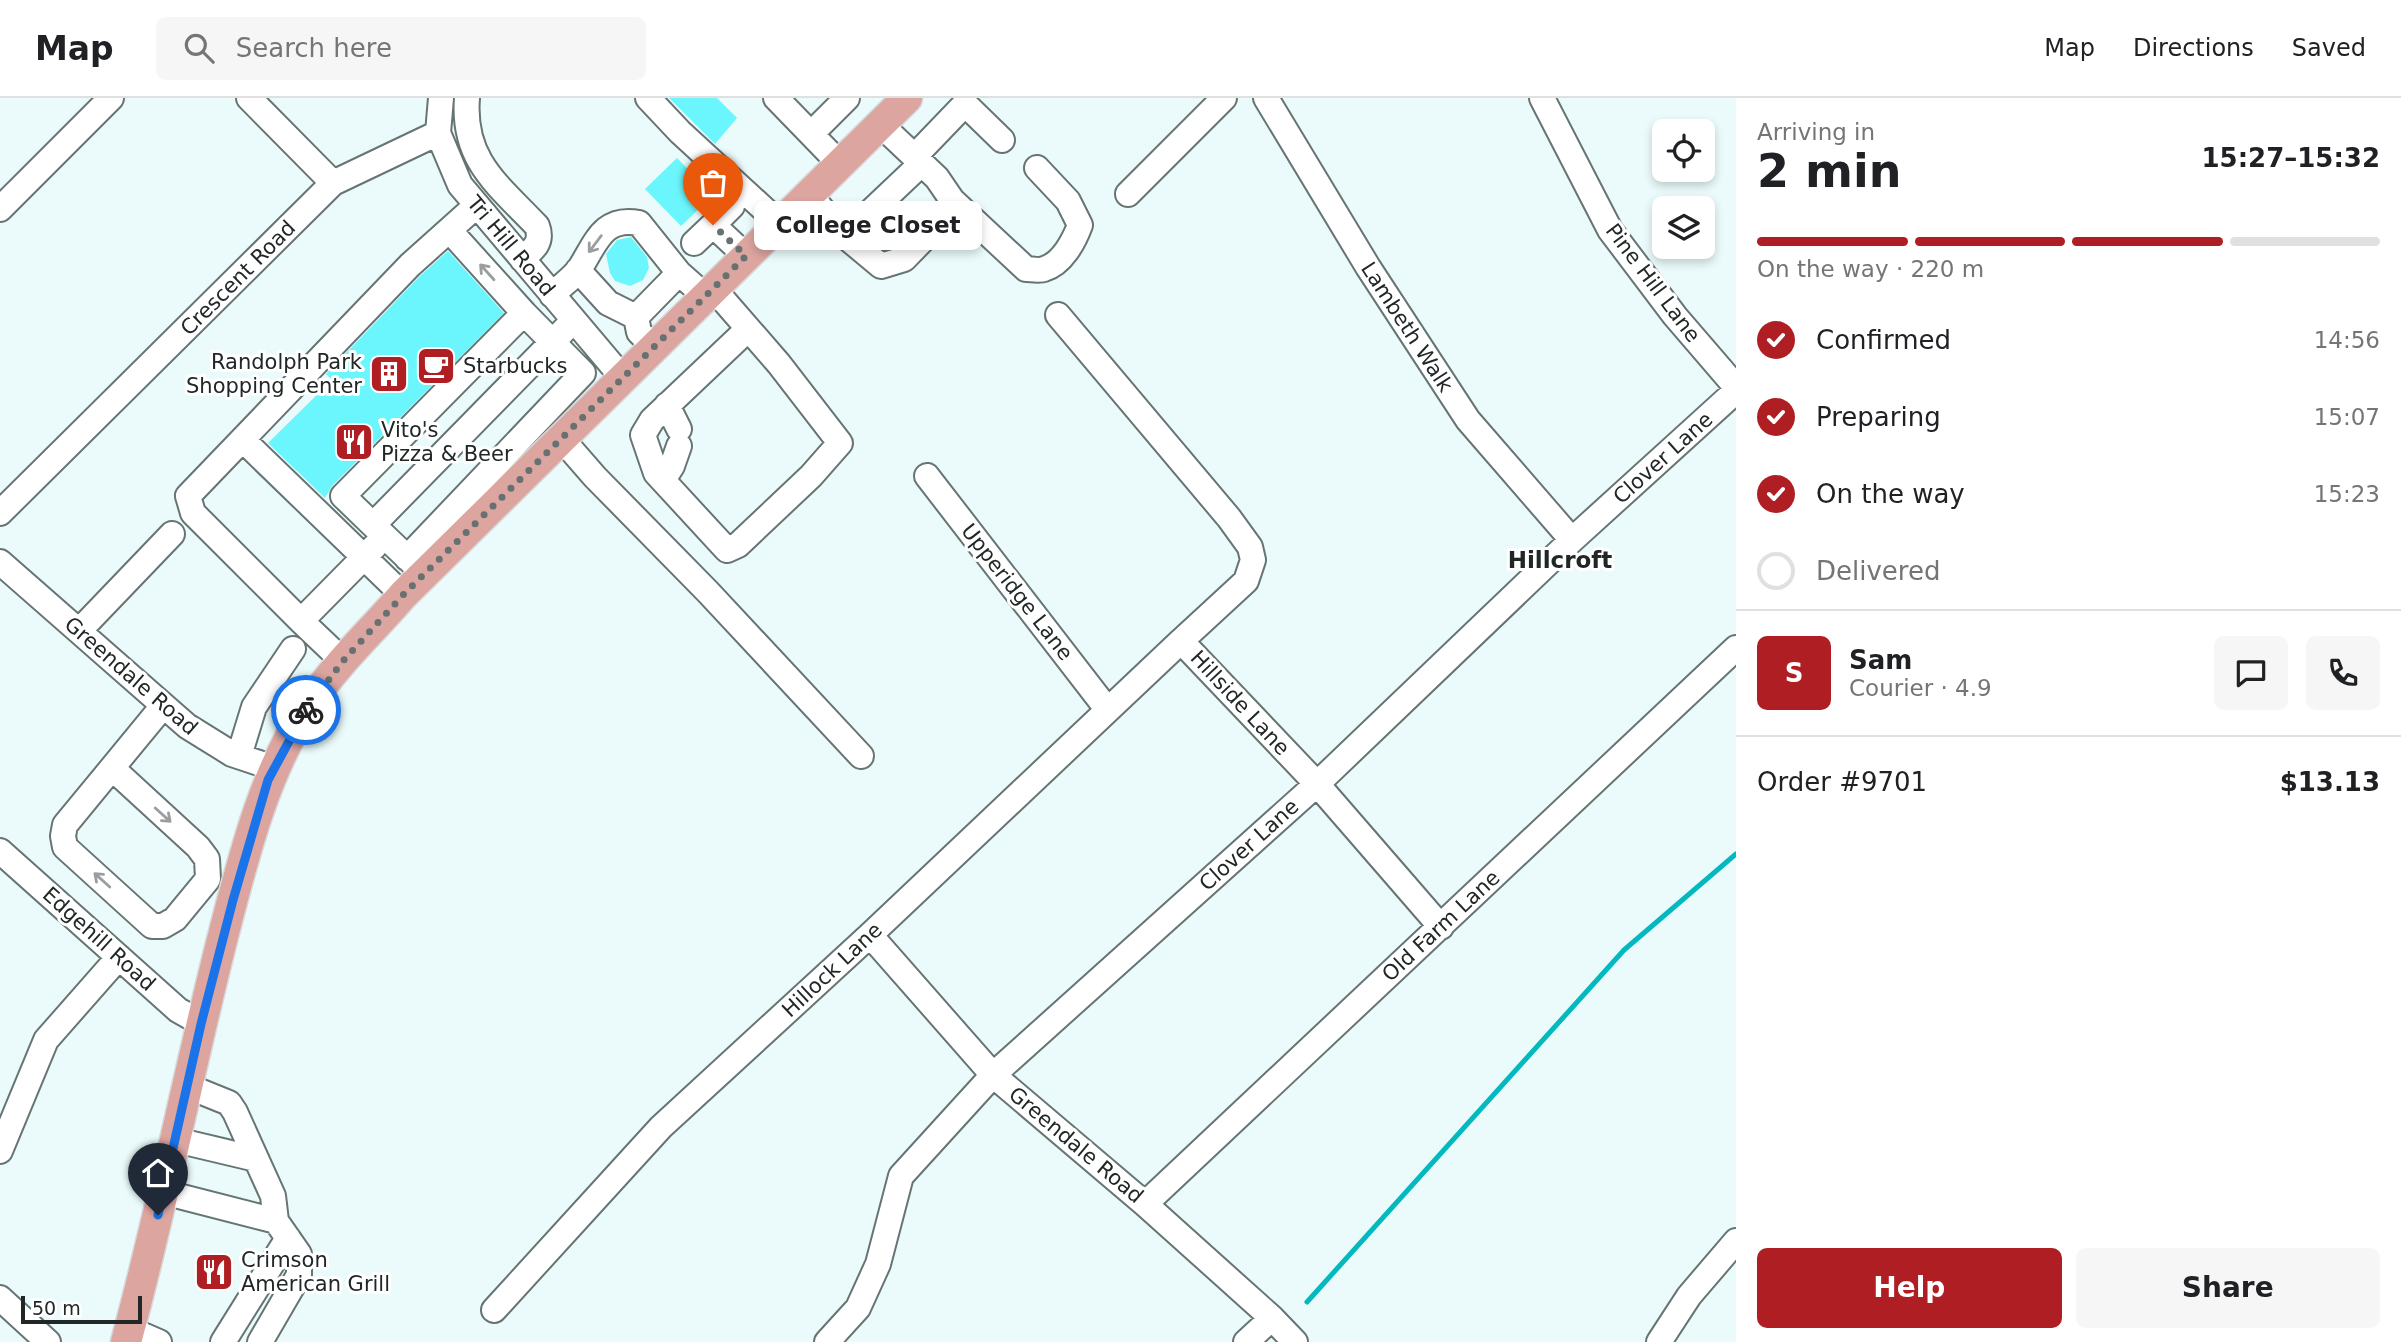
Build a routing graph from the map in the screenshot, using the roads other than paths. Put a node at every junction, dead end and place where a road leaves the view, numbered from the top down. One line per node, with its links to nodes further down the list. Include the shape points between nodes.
1 (111, 98): 25 (street)
2 (249, 98): 19 (street)
3 (441, 98): 13 (street, Tri Hill Road)
4 (467, 98): 32 (street, via 466,121 476,158 537,226 536,248)
5 (648, 98): 26 (street)
6 (776, 98): 14 (street)
7 (847, 98): 14 (street)
8 (907, 98): 12 (main road)
9 (1224, 98): 21 (street)
10 (1266, 98): 54 (street, Lambeth Walk, via 1368,267 1468,419)
11 (1542, 98): 45 (street, Pine Hill Lane, via 1610,230)
12 (880, 124): 16 (street); 17 (main road)
13 (438, 132): 19 (street, Crescent Road); 23 (street, Tri Hill Road, via 460,185)
14 (811, 134): 17 (street)
15 (1002, 140): 16 (street, via 965,104)
16 (918, 160): 22 (street); 29 (street)
17 (840, 164): 20 (main road)
18 (1037, 168): 22 (street, via 1068,201 1080,225 1074,242 1042,270 1026,269)
19 (333, 183): 51 (street, Crescent Road)
20 (809, 194): 26 (main road); 29 (street)
21 (1128, 194)
22 (952, 200): 29 (street, via 948,214 904,259 881,266)
23 (477, 205): 28 (street); 32 (street, Tri Hill Road)
24 (732, 206): 27 (street)
25 (0, 209)
26 (779, 223): 31 (main road)
27 (713, 225): 30 (street); 31 (street)
28 (450, 231): 37 (street, one-way to 28); 48 (street, via 410,265)
29 (845, 236)
30 (694, 243)
31 (746, 256): 35 (main road)
32 (522, 259): 36 (street, Tri Hill Road)
33 (578, 271): 34 (street, one-way to 33, via 639,223 628,221 610,225 592,244); 36 (street); 39 (street, via 608,303)
34 (679, 273): 35 (street); 39 (street)
35 (709, 292): 41 (street); 43 (main road)
36 (552, 295): 40 (street, Tri Hill Road)
37 (524, 313): 42 (street); 52 (street, via 343,496)
38 (1058, 316): 61 (street, Hillside Lane, via 1250,547 1253,560 1246,581)
39 (636, 317): 43 (street, via 639,332)
40 (574, 320): 42 (street); 44 (street, Tri Hill Road)
41 (748, 329): 46 (street); 50 (street, via 840,443 802,485 727,550)
42 (552, 343): 52 (street); 57 (street, via 583,373)
43 (653, 346): 44 (main road)
44 (622, 377): 47 (main road)
45 (1736, 389): 54 (street, Clover Lane)
46 (667, 405): 50 (street, via 679,438); 50 (street, via 643,435 656,473)
47 (561, 438): 57 (main road); 68 (street)
48 (243, 440): 55 (street); 59 (street, via 188,496 193,513)
49 (927, 476): 66 (street, Upperidge Lane)
50 (663, 480)
51 (0, 513)
52 (379, 531): 55 (street); 57 (street)
53 (172, 534): 60 (street)
54 (1572, 540): 71 (street, Clover Lane)
55 (363, 557): 58 (street); 59 (street)
56 (0, 562): 60 (street, Greendale Road)
57 (415, 566): 58 (main road)
58 (403, 595): 64 (main road)
59 (301, 621): 64 (street)
60 (79, 631): 65 (street, Greendale Road)
61 (1181, 641): 66 (street, Hillock Lane); 71 (street, Hillside Lane)
62 (1736, 648): 73 (street, Old Farm Lane)
63 (293, 649): 67 (street, via 254,708)
64 (343, 661): 69 (main road, via 310,703)
65 (163, 706): 67 (street, Greendale Road, via 210,742); 70 (street)
66 (1107, 709): 74 (street, Hillock Lane)
67 (239, 756): 69 (street, Greendale Road)
68 (861, 756)
69 (274, 768): 76 (main road)
70 (113, 769): 70 (street, one-way to 70, via 207,859 208,879 175,919 163,926 152,926 65,847 65,825)
71 (1317, 784): 73 (street, Hillside Lane); 77 (street, Clover Lane)
72 (0, 851): 75 (street, Edgehill Road)
73 (1441, 927): 83 (street, Old Farm Lane)
74 (870, 935): 77 (street, Greendale Road); 88 (street, Hillock Lane, via 661,1127)
75 (119, 957): 76 (street, Edgehill Road, via 178,1010); 80 (street, via 46,1040)
76 (201, 1024): 78 (main road)
77 (993, 1075): 83 (street, Greendale Road); 96 (street, Clover Lane, via 901,1176 878,1264 858,1308)
78 (187, 1086): 79 (main road); 81 (street, via 229,1103)
79 (176, 1140): 81 (street); 82 (main road)
80 (0, 1151)
81 (256, 1160): 84 (street)
82 (163, 1192): 84 (street); 91 (main road)
83 (1145, 1204): 89 (street, Greendale Road)
84 (282, 1230): 87 (street); 90 (street, via 299,1254 299,1275)
85 (1736, 1241): 99 (street, via 1689,1296)
86 (0, 1298): 92 (street)
87 (248, 1303): 90 (street); 94 (street)
88 (494, 1310)
89 (1272, 1318): 97 (street); 98 (street, Greendale Road)
90 (273, 1320): 95 (street)
91 (128, 1336): 93 (street)
92 (48, 1342)
93 (159, 1342)
94 (223, 1342)
95 (260, 1342)
96 (827, 1342)
97 (1246, 1342)
98 (1295, 1342)
99 (1659, 1342)

